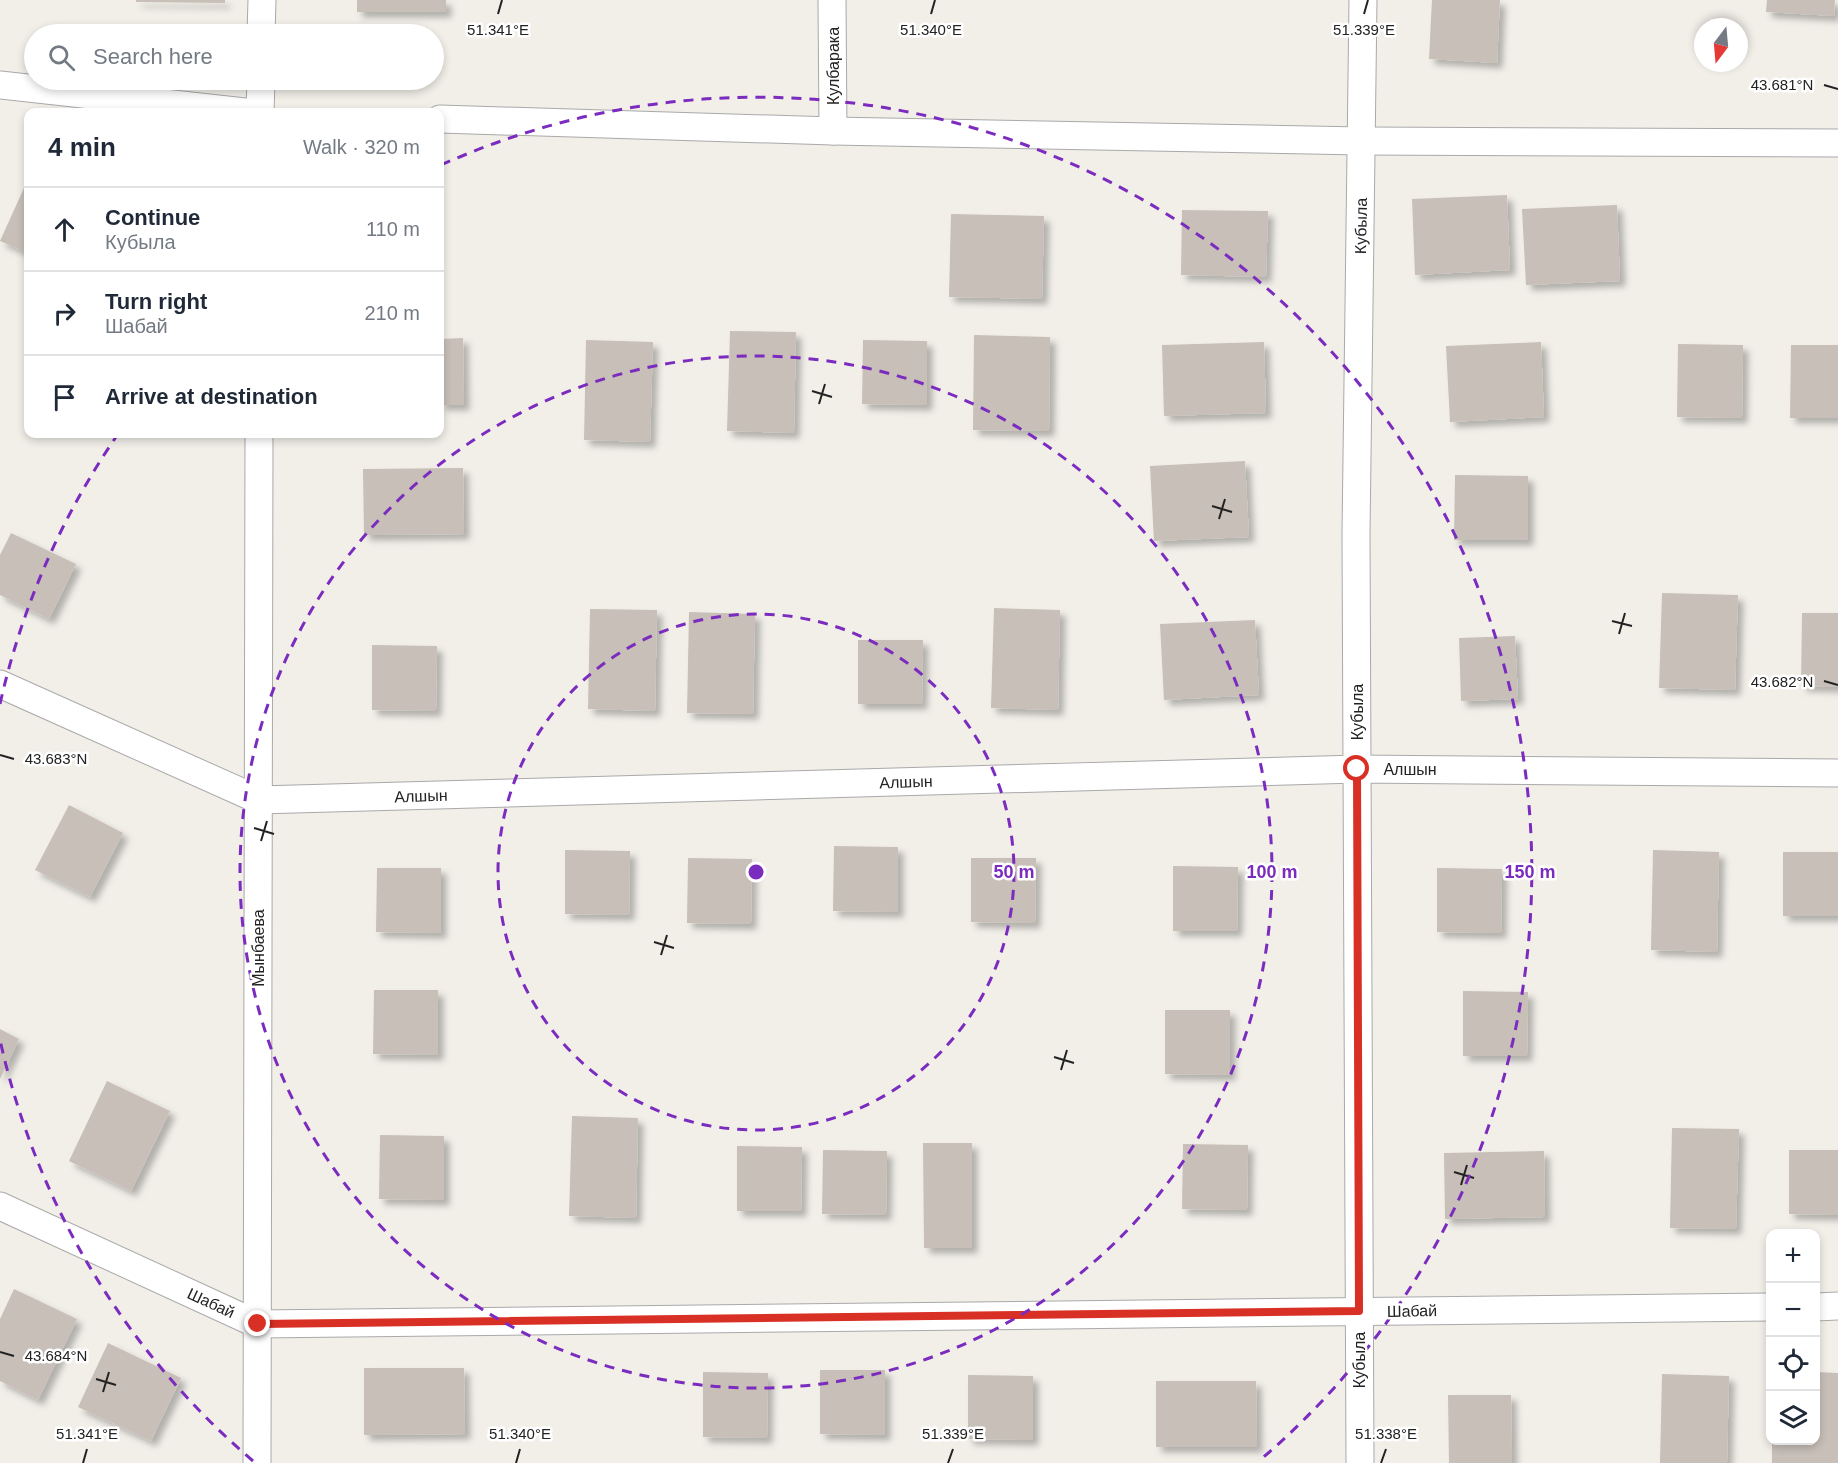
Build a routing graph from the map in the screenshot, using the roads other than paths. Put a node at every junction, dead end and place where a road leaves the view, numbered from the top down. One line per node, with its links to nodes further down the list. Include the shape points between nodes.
1 (262, 0): 4 (street)
2 (832, 0): 12 (street, Кулбарака)
3 (1363, 0): 13 (street, Кубыла)
4 (261, 24)
5 (0, 85): 6 (street)
6 (24, 88)
7 (45, 90): 9 (street)
8 (261, 90): 10 (street)
9 (209, 108)
10 (260, 108)
11 (444, 119): 12 (street)
12 (833, 131): 13 (street)
13 (1362, 141): 14 (street); 17 (street, Кубыла)
14 (1838, 143)
15 (259, 438): 19 (street, Мынбаева)
16 (0, 684): 19 (street, Алшын)
17 (1357, 769): 18 (street, Алшын); 19 (street, Алшын); 24 (street, Кубыла)
18 (1838, 773)
19 (259, 801): 25 (street, Мынбаева)
20 (0, 1206): 25 (street, Шабай)
21 (1820, 1306): 22 (street)
22 (1838, 1306)
23 (1766, 1307): 24 (street, Шабай)
24 (1359, 1311): 25 (street, Шабай); 27 (street, Кубыла)
25 (258, 1324): 26 (street, Мынбаева)
26 (257, 1463)
27 (1360, 1463)

